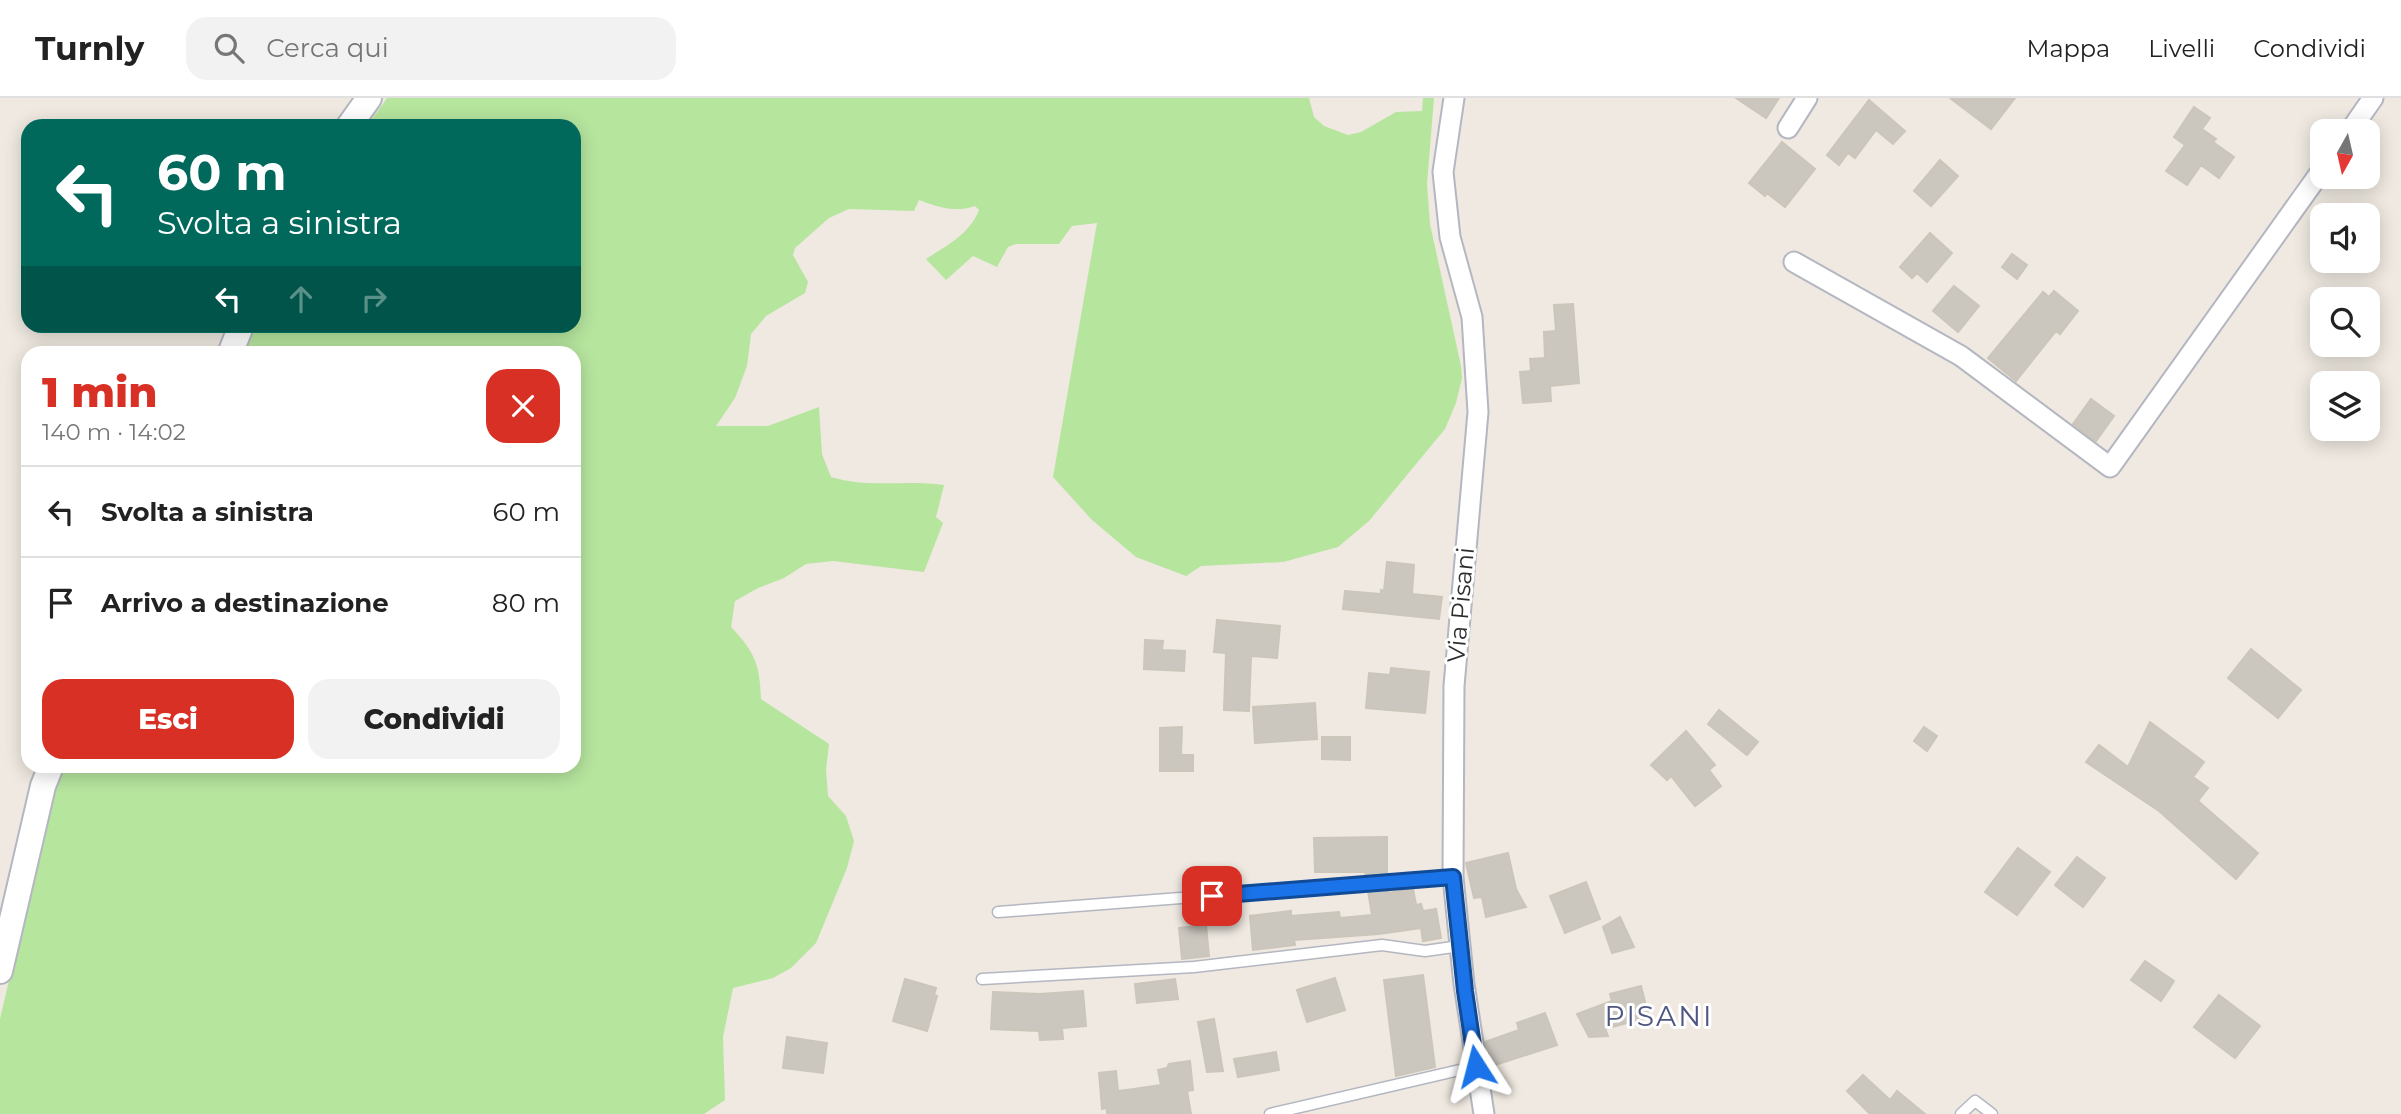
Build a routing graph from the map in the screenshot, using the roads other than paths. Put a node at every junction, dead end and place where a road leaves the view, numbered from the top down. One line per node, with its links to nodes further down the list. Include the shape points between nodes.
1 (369, 98): 5 (street)
2 (1454, 98): 11 (street, Via Pisani, via 1443,172 1450,237 1472,317 1478,412 1454,686)
3 (1807, 98): 7 (street)
4 (2373, 98): 6 (street)
5 (354, 119)
6 (2358, 119)
7 (1788, 128)
8 (2310, 187): 9 (street, via 2110,467 1961,356)
9 (1794, 262)
10 (48, 773): 14 (street)
11 (1453, 877): 12 (lane); 13 (street, Via Pisani)
12 (998, 912)
13 (1460, 946): 15 (lane, via 1425,951 1382,945 1194,967); 16 (street, Via Pisani)
14 (0, 971)
15 (982, 979)
16 (1476, 1066): 17 (lane); 18 (street, Via Pisani)
17 (1270, 1114)
18 (1484, 1114)
19 (1961, 1114): 20 (lane, via 1975,1101)
20 (1992, 1114)

